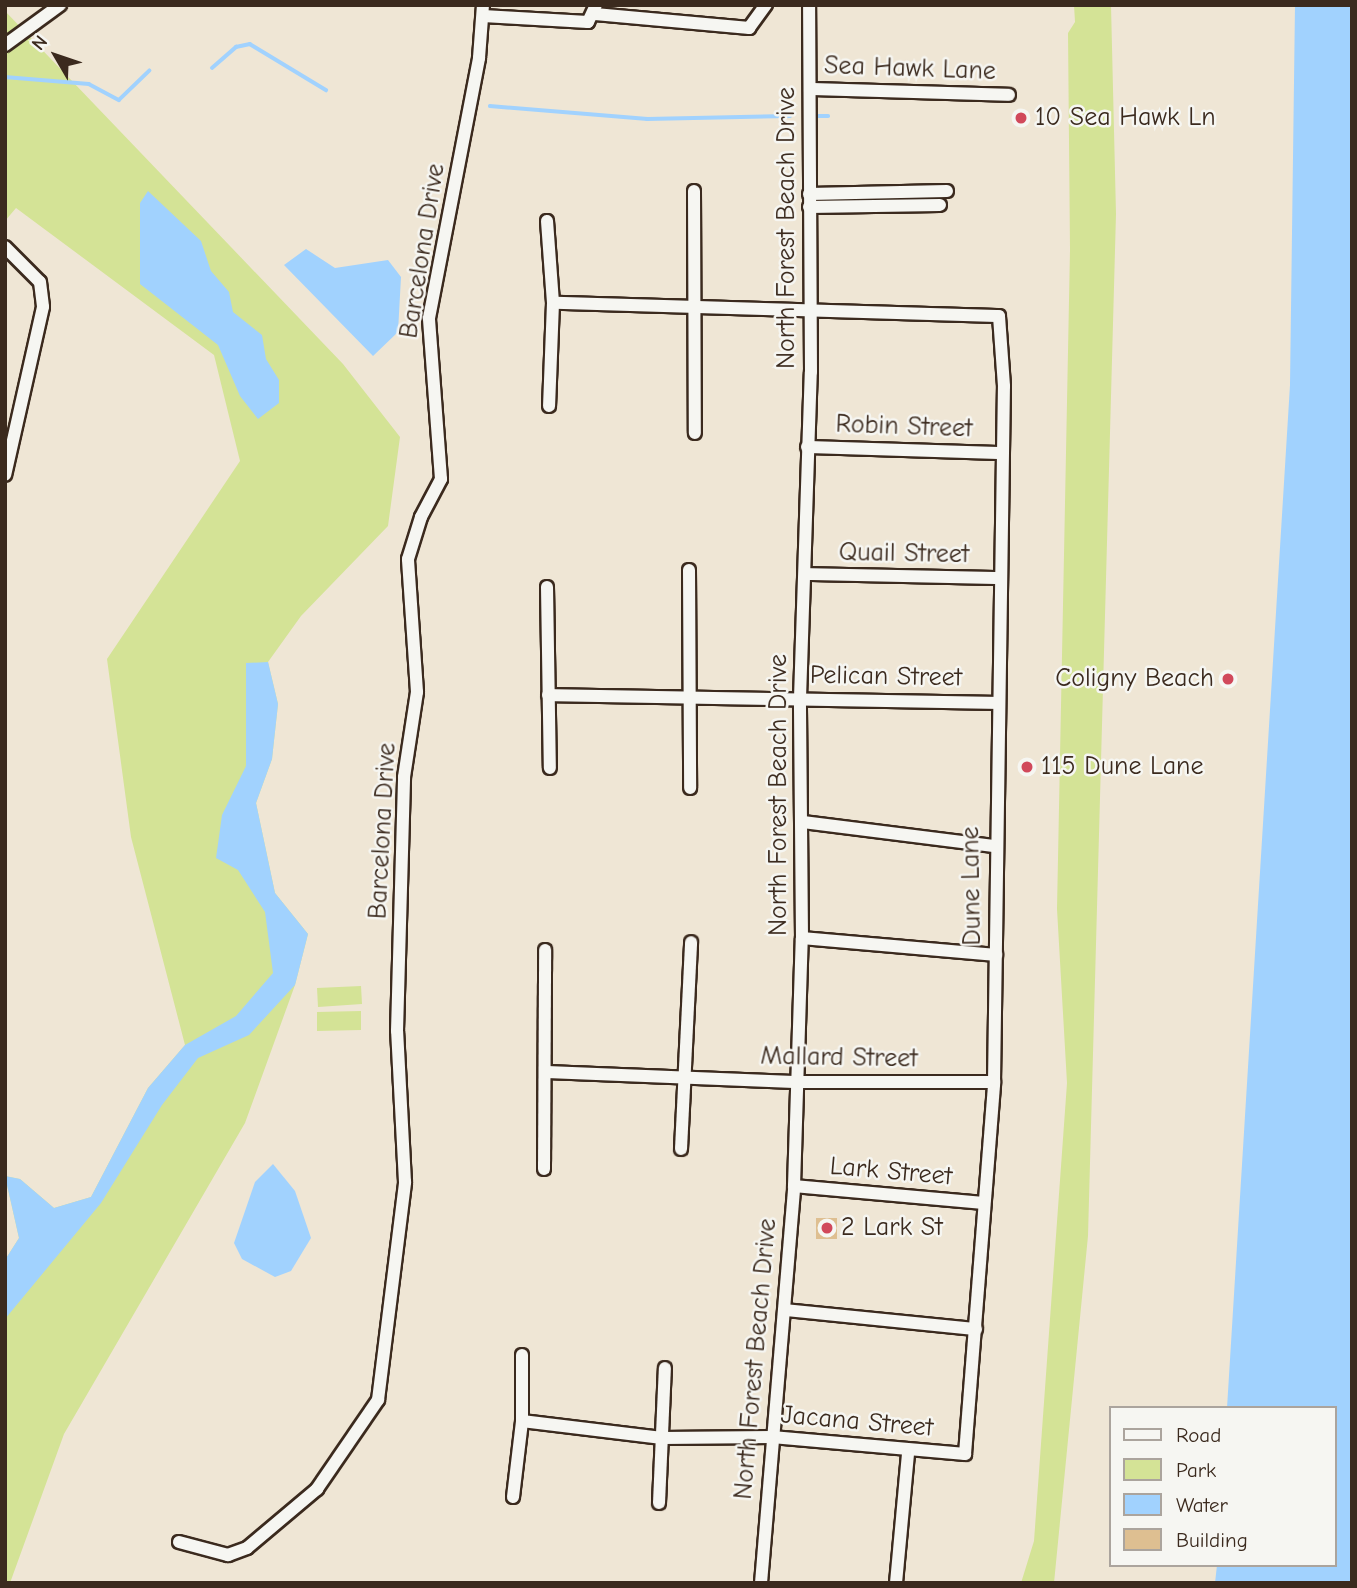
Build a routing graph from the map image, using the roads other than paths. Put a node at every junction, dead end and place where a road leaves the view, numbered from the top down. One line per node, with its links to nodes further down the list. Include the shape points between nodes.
1 (60, 5): 6 (street)
2 (766, 5): 5 (street, via 749,28)
3 (809, 5): 7 (street, North Forest Beach Drive)
4 (483, 10): 5 (street, via 588,22); 58 (street, Barcelona Drive, via 429,318 441,479 421,517 408,559 417,692 404,777 397,1031 405,1182 378,1400 317,1489 247,1548 228,1555)
5 (596, 10)
6 (5, 45)
7 (810, 89): 8 (street, Sea Hawk Lane); 11 (street, North Forest Beach Drive)
8 (1009, 95)
9 (694, 191): 16 (street)
10 (947, 191): 11 (street)
11 (809, 201): 12 (street); 17 (street, North Forest Beach Drive)
12 (940, 205)
13 (547, 222): 15 (street)
14 (5, 247): 22 (street, via 40,282 43,307)
15 (553, 303): 16 (street); 18 (street)
16 (694, 309): 17 (street); 19 (street)
17 (811, 310): 20 (street, North Forest Beach Drive); 21 (street, Dune Lane, via 999,316)
18 (549, 406)
19 (695, 433)
20 (807, 447): 21 (street, Robin Street); 24 (street, North Forest Beach Drive)
21 (1000, 453): 25 (street, Dune Lane)
22 (5, 475)
23 (689, 570): 27 (street)
24 (806, 574): 25 (street, Quail Street); 29 (street, North Forest Beach Drive)
25 (1000, 578): 30 (street, Dune Lane)
26 (547, 587): 28 (street)
27 (691, 694): 28 (street, Pelican Street); 29 (street, Pelican Street); 32 (street)
28 (548, 695): 31 (street)
29 (800, 698): 30 (street, Pelican Street); 33 (street, North Forest Beach Drive)
30 (995, 703): 34 (street, Dune Lane)
31 (550, 768)
32 (690, 788)
33 (803, 822): 34 (street); 35 (street, North Forest Beach Drive)
34 (993, 846): 38 (street, Dune Lane)
35 (802, 938): 38 (street); 41 (street, North Forest Beach Drive)
36 (691, 942): 40 (street)
37 (545, 950): 39 (street)
38 (996, 955): 42 (street, Dune Lane)
39 (547, 1072): 40 (street, Mallard Street); 44 (street)
40 (684, 1074): 41 (street, Mallard Street); 43 (street)
41 (794, 1082): 42 (street, Mallard Street); 45 (street, North Forest Beach Drive)
42 (994, 1082): 46 (street, Dune Lane)
43 (681, 1149)
44 (544, 1168)
45 (794, 1186): 46 (street, Lark Street); 47 (street, North Forest Beach Drive)
46 (984, 1203): 48 (street, Dune Lane)
47 (785, 1310): 48 (street); 52 (street, North Forest Beach Drive)
48 (976, 1329): 55 (street, Dune Lane)
49 (522, 1355): 51 (street)
50 (666, 1368): 53 (street)
51 (522, 1421): 53 (street, Jacana Street); 56 (street)
52 (772, 1437): 53 (street, Jacana Street); 54 (street, Jacana Street); 59 (street, North Forest Beach Drive)
53 (662, 1438): 57 (street)
54 (908, 1452): 55 (street, Jacana Street); 60 (street)
55 (965, 1454)
56 (513, 1497)
57 (659, 1503)
58 (179, 1542)
59 (761, 1583)
60 (896, 1583)

